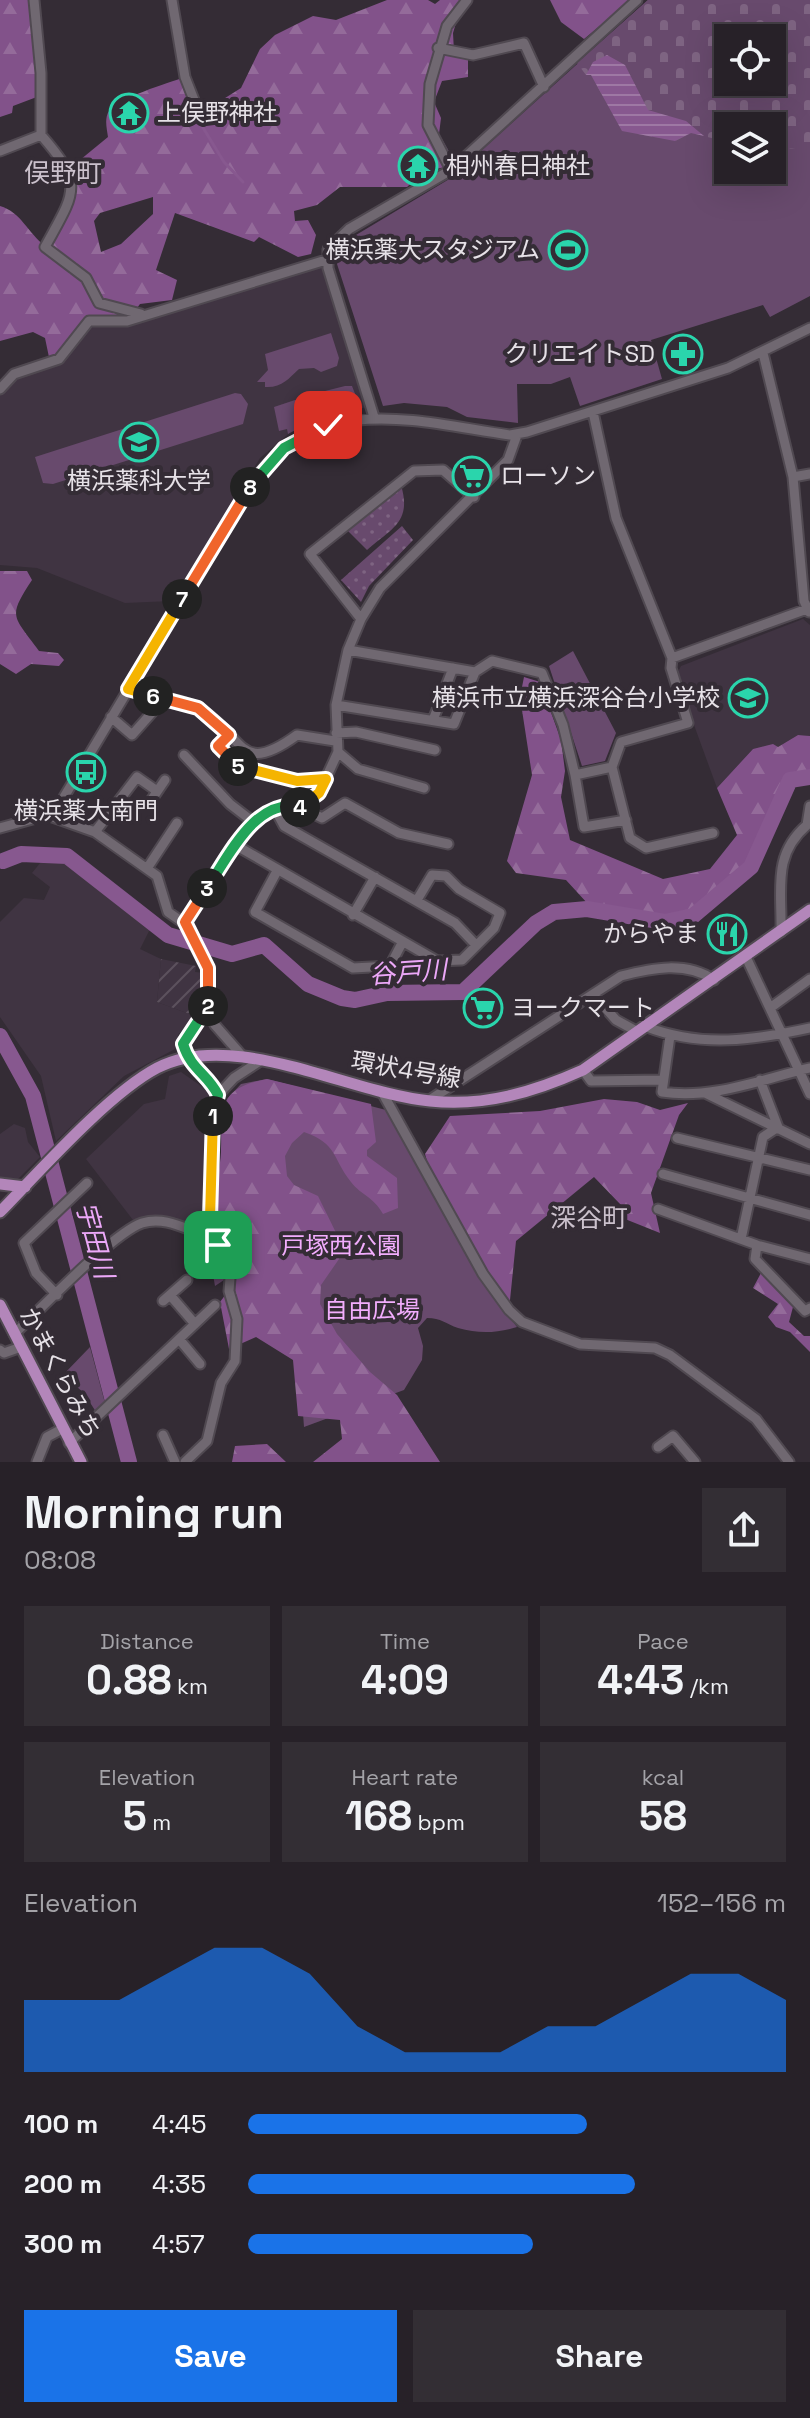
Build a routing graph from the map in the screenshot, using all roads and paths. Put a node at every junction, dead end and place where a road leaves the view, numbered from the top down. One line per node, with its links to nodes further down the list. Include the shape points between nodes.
1 (34, 0): 8 (street)
2 (172, 0): 7 (street)
3 (467, 0): 5 (street)
4 (637, 0): 6 (street)
5 (438, 48): 6 (street, via 473,55 524,43); 10 (street, via 428,125)
6 (544, 87): 10 (street)
7 (194, 100)
8 (41, 135): 9 (street); 12 (street, via 69,169 72,184 45,247 86,278 99,303)
9 (0, 151)
10 (451, 170): 11 (street, via 349,229 333,242)
11 (326, 260): 12 (street); 17 (street)
12 (142, 315): 15 (street, via 127,321 89,321 59,359 14,374)
13 (810, 328): 14 (street)
14 (763, 353): 16 (street); 20 (street)
15 (0, 389)
16 (593, 412): 18 (street); 25 (street, via 616,518)
17 (374, 417): 18 (street); 28 (street, via 317,429 272,458)
18 (517, 435): 21 (street, via 508,460)
19 (810, 474): 20 (street)
20 (793, 477): 22 (street)
21 (474, 497): 23 (street, via 380,588); 23 (street, via 443,470 414,471 310,554)
22 (808, 611): 25 (street)
23 (361, 619): 24 (street)
24 (348, 650): 26 (street); 30 (street)
25 (672, 658): 37 (street, via 688,723 621,742)
26 (453, 668): 27 (street); 32 (street)
27 (475, 672): 32 (street, via 457,722); 38 (street, via 492,661 542,673)
28 (128, 689): 29 (street); 31 (street)
29 (164, 699): 31 (street, via 132,735); 33 (street, via 198,708)
30 (336, 705): 32 (street); 34 (street)
31 (111, 717): 47 (street, via 61,802)
32 (433, 720)
33 (229, 735): 34 (street, via 246,751 262,755 297,735); 39 (street, via 218,746 242,769 297,781)
34 (336, 742): 35 (street, via 356,732); 39 (street); 41 (street, via 358,769)
35 (435, 750)
36 (184, 755): 49 (street)
37 (612, 767): 38 (street); 48 (street)
38 (575, 775): 48 (street, via 584,827)
39 (326, 779): 45 (street)
40 (165, 780): 42 (street)
41 (424, 788)
42 (157, 791): 43 (street); 52 (street, via 137,777)
43 (150, 802)
44 (810, 806): 63 (street, via 807,825 782,855)
45 (302, 808): 46 (street); 54 (street, via 322,818 345,803 399,833)
46 (276, 811): 49 (street); 58 (street, via 284,826)
47 (47, 815): 51 (street); 52 (street)
48 (626, 820): 53 (street, via 630,838 646,848)
49 (252, 821): 55 (street)
50 (177, 823): 56 (street)
51 (0, 828)
52 (95, 832): 56 (street)
53 (713, 833)
54 (448, 844)
55 (237, 846): 57 (street); 62 (street)
56 (148, 867): 62 (street, via 157,876 168,912)
57 (277, 871): 61 (street); 64 (street, via 255,912 353,968 390,966)
58 (375, 877): 59 (street); 61 (street)
59 (417, 900): 65 (street, via 455,923); 65 (street, via 432,875 446,876 500,913 494,928)
60 (810, 910): 63 (main road, 環状4号線)
61 (353, 915): 64 (street)
62 (185, 922): 71 (street, via 208,968)
63 (781, 932): 66 (main road, 環状4号線)
64 (402, 943): 65 (street, via 437,961 462,960)
65 (476, 945)
66 (746, 957): 68 (main road, 環状4号線); 70 (street)
67 (810, 979): 70 (street)
68 (714, 980): 69 (street, via 700,970 656,967 621,976); 73 (main road, 環状4号線)
69 (593, 994): 73 (street, via 616,1020); 88 (street)
70 (770, 1008): 74 (street)
71 (208, 1010): 76 (street, via 183,1044); 77 (street)
72 (810, 1028): 74 (street)
73 (643, 1029): 75 (street); 80 (main road, 環状4号線)
74 (781, 1034): 75 (street, via 710,1042); 81 (street)
75 (670, 1036): 82 (street)
76 (187, 1057): 77 (main road, 環状4号線); 87 (street); 97 (main road, 環状4号線, via 133,1084)
77 (244, 1058): 78 (main road, 環状4号線)
78 (260, 1061): 84 (main road, 環状4号線); 87 (street)
79 (810, 1068): 81 (street)
80 (583, 1070): 82 (street, via 591,1081); 88 (main road, 環状4号線, via 507,1097 469,1103)
81 (798, 1071): 83 (street); 86 (street)
82 (663, 1080): 85 (street, via 662,1092)
83 (760, 1080): 85 (street); 89 (street)
84 (382, 1092): 88 (main road, 環状4号線); 126 (street, via 483,1274 516,1316 580,1344 655,1348 670,1355 756,1419)
85 (705, 1093): 89 (street)
86 (810, 1094)
87 (218, 1095): 102 (street, via 210,1125)
88 (428, 1101)
89 (778, 1127): 91 (street); 92 (street, via 763,1137)
90 (677, 1138): 92 (street)
91 (810, 1144)
92 (758, 1158): 93 (street); 98 (street)
93 (810, 1170)
94 (663, 1174): 98 (street)
95 (87, 1183): 107 (street, via 24,1243 36,1273)
96 (0, 1184): 97 (main road)
97 (25, 1187): 100 (main road, 環状4号線)
98 (749, 1201): 101 (street); 103 (street)
99 (658, 1209): 103 (street)
100 (0, 1212)
101 (810, 1215)
102 (210, 1218): 107 (street, via 196,1232 169,1222 140,1224); 124 (street, via 231,1265 235,1361 221,1383 207,1441)
103 (741, 1239): 104 (street)
104 (757, 1245): 105 (street); 110 (street, via 755,1259 805,1311)
105 (810, 1259)
106 (187, 1280): 111 (street, via 167,1298)
107 (57, 1295): 112 (street)
108 (0, 1305): 112 (main road, かまくらみち)
109 (215, 1305): 111 (street)
110 (810, 1308)
111 (195, 1324): 113 (street)
112 (14, 1334): 114 (main road, かまくらみち)
113 (179, 1339): 116 (street); 119 (street)
114 (21, 1347): 115 (street); 117 (main road, かまくらみち)
115 (0, 1350)
116 (200, 1364)
117 (62, 1429): 119 (main road, かまくらみち); 121 (street, via 47,1437)
118 (163, 1435): 123 (street)
119 (69, 1443): 122 (main road, かまくらみち)
120 (658, 1447): 125 (street, via 673,1436)
121 (37, 1462)
122 (81, 1462)
123 (175, 1462)
124 (185, 1462)
125 (695, 1462)
126 (789, 1462)

